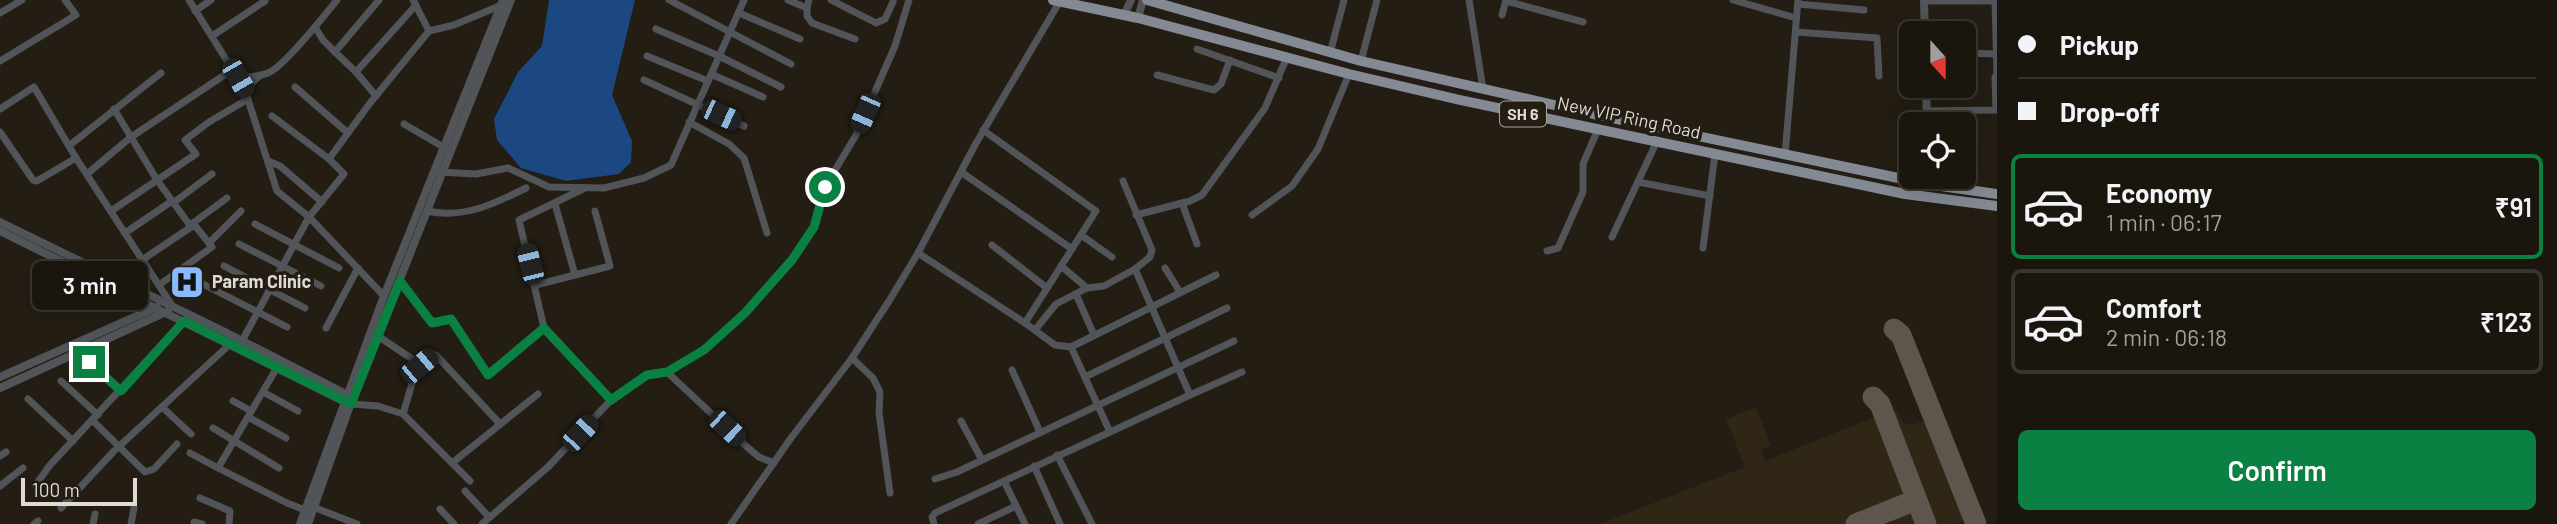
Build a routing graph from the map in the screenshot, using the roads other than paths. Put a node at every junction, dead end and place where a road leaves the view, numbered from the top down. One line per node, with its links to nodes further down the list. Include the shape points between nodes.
1 (22, 0): 32 (street)
2 (65, 0): 59 (street, via 76,15)
3 (189, 0): 31 (street)
4 (211, 0): 31 (street)
5 (268, 0): 46 (street)
6 (337, 0): 40 (street)
7 (379, 0): 51 (street)
8 (511, 0): 27 (street); 105 (street)
9 (668, 0): 44 (street)
10 (744, 0): 33 (street)
11 (788, 0): 28 (street)
12 (831, 0): 22 (street, via 876,23 885,19)
13 (909, 0): 29 (street)
14 (1131, 0): 34 (street)
15 (1145, 0): 36 (street); 52 (main road, New VIP Ring Road / SH 6)
16 (1344, 0): 52 (street)
17 (1377, 0): 60 (street)
18 (1469, 0): 76 (street)
19 (1506, 0): 35 (street); 39 (street)
20 (1733, 0): 37 (street)
21 (1996, 0): 24 (street); 54 (street)
22 (892, 1): 29 (street)
23 (1058, 1): 34 (main road, New VIP Ring Road / SH 6); 92 (street)
24 (1924, 1): 38 (street)
25 (414, 2): 42 (street); 63 (street)
26 (1798, 2): 30 (street); 37 (street)
27 (502, 3): 42 (street); 98 (street)
28 (808, 4): 48 (street, via 807,16 813,23)
29 (906, 9): 195 (street, via 856,135 825,187 814,227 745,313 704,350)
30 (1864, 10)
31 (195, 11): 46 (street)
32 (0, 13)
33 (739, 13): 44 (street); 47 (street)
34 (1124, 15): 36 (main road, New VIP Ring Road / SH 6)
35 (1502, 15)
36 (1138, 18): 57 (main road, New VIP Ring Road / SH 6)
37 (1796, 18): 43 (street)
38 (1925, 21)
39 (1583, 22)
40 (315, 27): 45 (street); 49 (street)
41 (656, 29): 56 (street)
42 (429, 32): 78 (street)
43 (1796, 32): 68 (street, via 1877,38); 100 (street)
44 (729, 33): 56 (street); 61 (street)
45 (306, 35): 49 (street); 67 (street, via 277,67)
46 (212, 36): 62 (street)
47 (800, 39)
48 (855, 39)
49 (323, 40): 51 (street)
50 (1198, 49): 58 (street)
51 (335, 52): 63 (street)
52 (1330, 53): 60 (main road, New VIP Ring Road / SH 6)
53 (1976, 53): 54 (street)
54 (1996, 54): 69 (street)
55 (647, 56): 71 (street)
56 (719, 56): 71 (street); 75 (street)
57 (1287, 57): 65 (main road, New VIP Ring Road / SH 6); 72 (street)
58 (1230, 60): 66 (street, via 1214,90); 72 (street)
59 (0, 61)
60 (1361, 61): 76 (main road, New VIP Ring Road / SH 6)
61 (791, 64)
62 (232, 70): 70 (street); 95 (street)
63 (356, 72): 78 (street)
64 (161, 73): 84 (street)
65 (1349, 74): 91 (main road, New VIP Ring Road / SH 6); 129 (street, via 1312,158 1292,186)
66 (1157, 75)
67 (259, 76): 70 (street); 77 (street)
68 (1879, 76)
69 (1996, 77): 86 (street)
70 (238, 78): 77 (street)
71 (709, 78): 79 (street); 82 (street)
72 (1279, 78): 121 (street, via 1260,116 1202,195)
73 (644, 80): 82 (street)
74 (295, 87): 94 (street)
75 (780, 87)
76 (1483, 89): 100 (main road, New VIP Ring Road / SH 6)
77 (245, 90): 81 (street)
78 (376, 96): 94 (street)
79 (763, 97)
80 (1926, 98): 85 (street)
81 (248, 99): 103 (street); 110 (street, via 186,140 195,154)
82 (698, 104): 88 (street); 90 (street)
83 (0, 109): 97 (street, via 34,88)
84 (114, 109): 95 (street); 97 (street)
85 (1927, 111): 86 (street)
86 (1996, 111)
87 (272, 116): 102 (street)
88 (690, 122): 114 (street, via 671,165 644,178); 136 (street, via 744,158)
89 (404, 124): 98 (street)
90 (744, 126)
91 (1598, 129): 96 (main road, New VIP Ring Road / SH 6); 146 (street, via 1583,164 1583,192 1558,248)
92 (983, 130): 106 (street); 137 (street, via 1096,211)
93 (0, 132): 101 (street, via 33,180)
94 (348, 133): 102 (street)
95 (131, 137): 107 (street); 110 (street)
96 (1657, 141): 99 (main road, New VIP Ring Road / SH 6); 112 (street)
97 (70, 145): 101 (street)
98 (445, 148): 105 (street)
99 (1715, 154): 104 (main road, New VIP Ring Road / SH 6); 117 (street)
100 (1791, 156): 104 (main road); 109 (main road, New VIP Ring Road / SH 6)
101 (76, 158): 107 (street)
102 (329, 159): 120 (street, via 344,174)
103 (268, 160): 120 (street); 130 (street, via 277,191)
104 (1794, 170): 123 (main road, New VIP Ring Road / SH 6, via 1905,194)
105 (439, 172): 114 (street, via 475,174 508,167 549,187); 126 (street); 169 (street)
106 (961, 172): 145 (street); 147 (street)
107 (87, 174): 124 (street)
108 (212, 174): 119 (street)
109 (1899, 176)
110 (157, 180): 119 (street); 124 (street)
111 (1123, 181): 128 (street)
112 (1638, 182): 117 (street); 138 (street)
113 (526, 188): 126 (street, via 475,211 444,215)
114 (587, 188): 122 (street)
115 (1970, 189): 116 (main road, New VIP Ring Road / SH 6)
116 (1997, 194)
117 (1710, 196): 144 (street)
118 (226, 198): 133 (street)
119 (173, 202): 133 (street); 135 (street)
120 (322, 202): 130 (street)
121 (1182, 203): 128 (street); 142 (street)
122 (555, 204): 157 (street); 162 (street, via 519,220)
123 (1997, 206)
124 (111, 211): 135 (street)
125 (241, 211): 139 (street)
126 (427, 211): 159 (street)
127 (596, 211): 157 (street, via 610,266)
128 (1136, 215): 156 (street, via 1153,254)
129 (1252, 215)
130 (309, 217): 141 (street); 154 (street)
131 (0, 222): 170 (street)
132 (255, 224): 141 (street)
133 (192, 225): 139 (street); 149 (street)
134 (0, 231): 170 (street)
135 (125, 233): 149 (street)
136 (767, 233)
137 (1081, 235): 145 (street); 148 (street)
138 (1612, 237)
139 (209, 243): 161 (street, via 212,247)
140 (239, 244): 152 (street)
141 (295, 244): 152 (street); 153 (street)
142 (1197, 244)
143 (992, 245): 164 (street)
144 (1703, 248)
145 (1072, 249): 151 (street)
146 (1547, 251)
147 (918, 253): 177 (street); 189 (street)
148 (1112, 257)
149 (142, 260): 161 (street)
150 (224, 266): 166 (street)
151 (1061, 266): 164 (street); 165 (street)
152 (283, 267): 163 (street); 166 (street)
153 (339, 268)
154 (358, 268): 169 (street); 179 (street)
155 (1166, 268): 167 (street)
156 (1135, 269): 165 (street, via 1104,286); 171 (street)
157 (575, 275): 162 (street)
158 (1216, 275): 167 (street)
159 (400, 281): 180 (street, via 432,323 451,319 488,375); 183 (street)
160 (203, 284): 175 (street)
161 (159, 285): 174 (street)
162 (536, 285): 180 (street)
163 (321, 286)
164 (1048, 288): 177 (street)
165 (1087, 288): 168 (street)
166 (271, 289): 172 (street); 175 (street)
167 (1180, 292): 171 (street)
168 (1076, 294): 181 (street, via 1056,304); 182 (street)
169 (384, 296): 206 (street)
170 (161, 305): 174 (street); 197 (street)
171 (1151, 307): 182 (street); 184 (street)
172 (305, 308)
173 (1227, 308): 184 (street)
174 (170, 309): 176 (street); 185 (street); 200 (street)
175 (258, 312): 178 (street); 185 (street)
176 (184, 321): 187 (street); 201 (street)
177 (1026, 323): 181 (street)
178 (287, 327)
179 (326, 328)
180 (544, 328): 207 (street)
181 (1035, 330): 188 (street, via 1055,345)
182 (1094, 335): 188 (street)
183 (378, 336): 192 (street); 206 (street)
184 (1164, 338): 193 (street); 198 (street)
185 (242, 341): 191 (street)
186 (1234, 341): 193 (street)
187 (229, 345): 191 (street); 210 (street)
188 (1071, 347): 198 (street)
189 (852, 358): 230 (street); 241 (street, via 880,392)
190 (89, 362): 201 (street)
191 (279, 365): 202 (street); 206 (street)
192 (419, 366): 213 (street); 216 (street, via 436,355)
193 (1178, 366): 204 (street); 209 (street)
194 (1012, 370): 218 (street)
195 (667, 372): 207 (street, via 647,375); 230 (street, via 758,457)
196 (1241, 372): 204 (street)
197 (0, 377)
198 (1085, 377): 209 (street)
199 (61, 381): 214 (street)
200 (0, 388)
201 (121, 391): 214 (street)
202 (263, 392): 211 (street); 212 (street)
203 (538, 394): 216 (street)
204 (1190, 395): 219 (street)
205 (28, 399): 223 (street)
206 (348, 399): 213 (street); 247 (street)
207 (611, 400): 249 (street, via 548,467)
208 (233, 401): 212 (street)
209 (1098, 405): 218 (street); 219 (street)
210 (162, 407): 220 (street); 225 (street)
211 (299, 411)
212 (249, 414): 221 (street); 222 (street)
213 (402, 414): 229 (street)
214 (95, 418): 223 (street); 225 (street)
215 (961, 421): 228 (street)
216 (500, 424): 229 (street)
217 (213, 428): 222 (street)
218 (1040, 432): 228 (street)
219 (1110, 432): 227 (street)
220 (191, 434)
221 (286, 439)
222 (233, 440): 233 (street); 234 (street)
223 (73, 441): 239 (street)
224 (177, 444): 225 (street, via 150,472 138,467)
225 (120, 446): 245 (street)
226 (190, 453): 233 (street)
227 (1057, 455): 231 (street); 263 (street)
228 (982, 460): 235 (street)
229 (452, 463): 236 (street)
230 (774, 463): 258 (street)
231 (1034, 466): 237 (street); 262 (street)
232 (23, 468): 238 (street)
233 (218, 468): 247 (street)
234 (279, 468)
235 (935, 479)
236 (470, 481)
237 (1004, 481): 243 (street); 259 (street, via 935,513)
238 (0, 486)
239 (36, 486)
240 (465, 491): 249 (street)
241 (890, 493)
242 (200, 498): 252 (street, via 230,511)
243 (1016, 506): 260 (street); 261 (street)
244 (134, 508): 251 (street)
245 (61, 509)
246 (440, 509): 256 (street)
247 (310, 510): 253 (street); 254 (street); 255 (street)
248 (95, 514): 250 (street)
249 (489, 517): 257 (street)
250 (93, 524)
251 (131, 524)
252 (229, 524)
253 (300, 524)
254 (308, 524)
255 (357, 524)
256 (454, 524)
257 (482, 524)
258 (731, 524)
259 (933, 524)
260 (978, 524)
261 (1024, 524)
262 (1060, 524)
263 (1092, 524)

